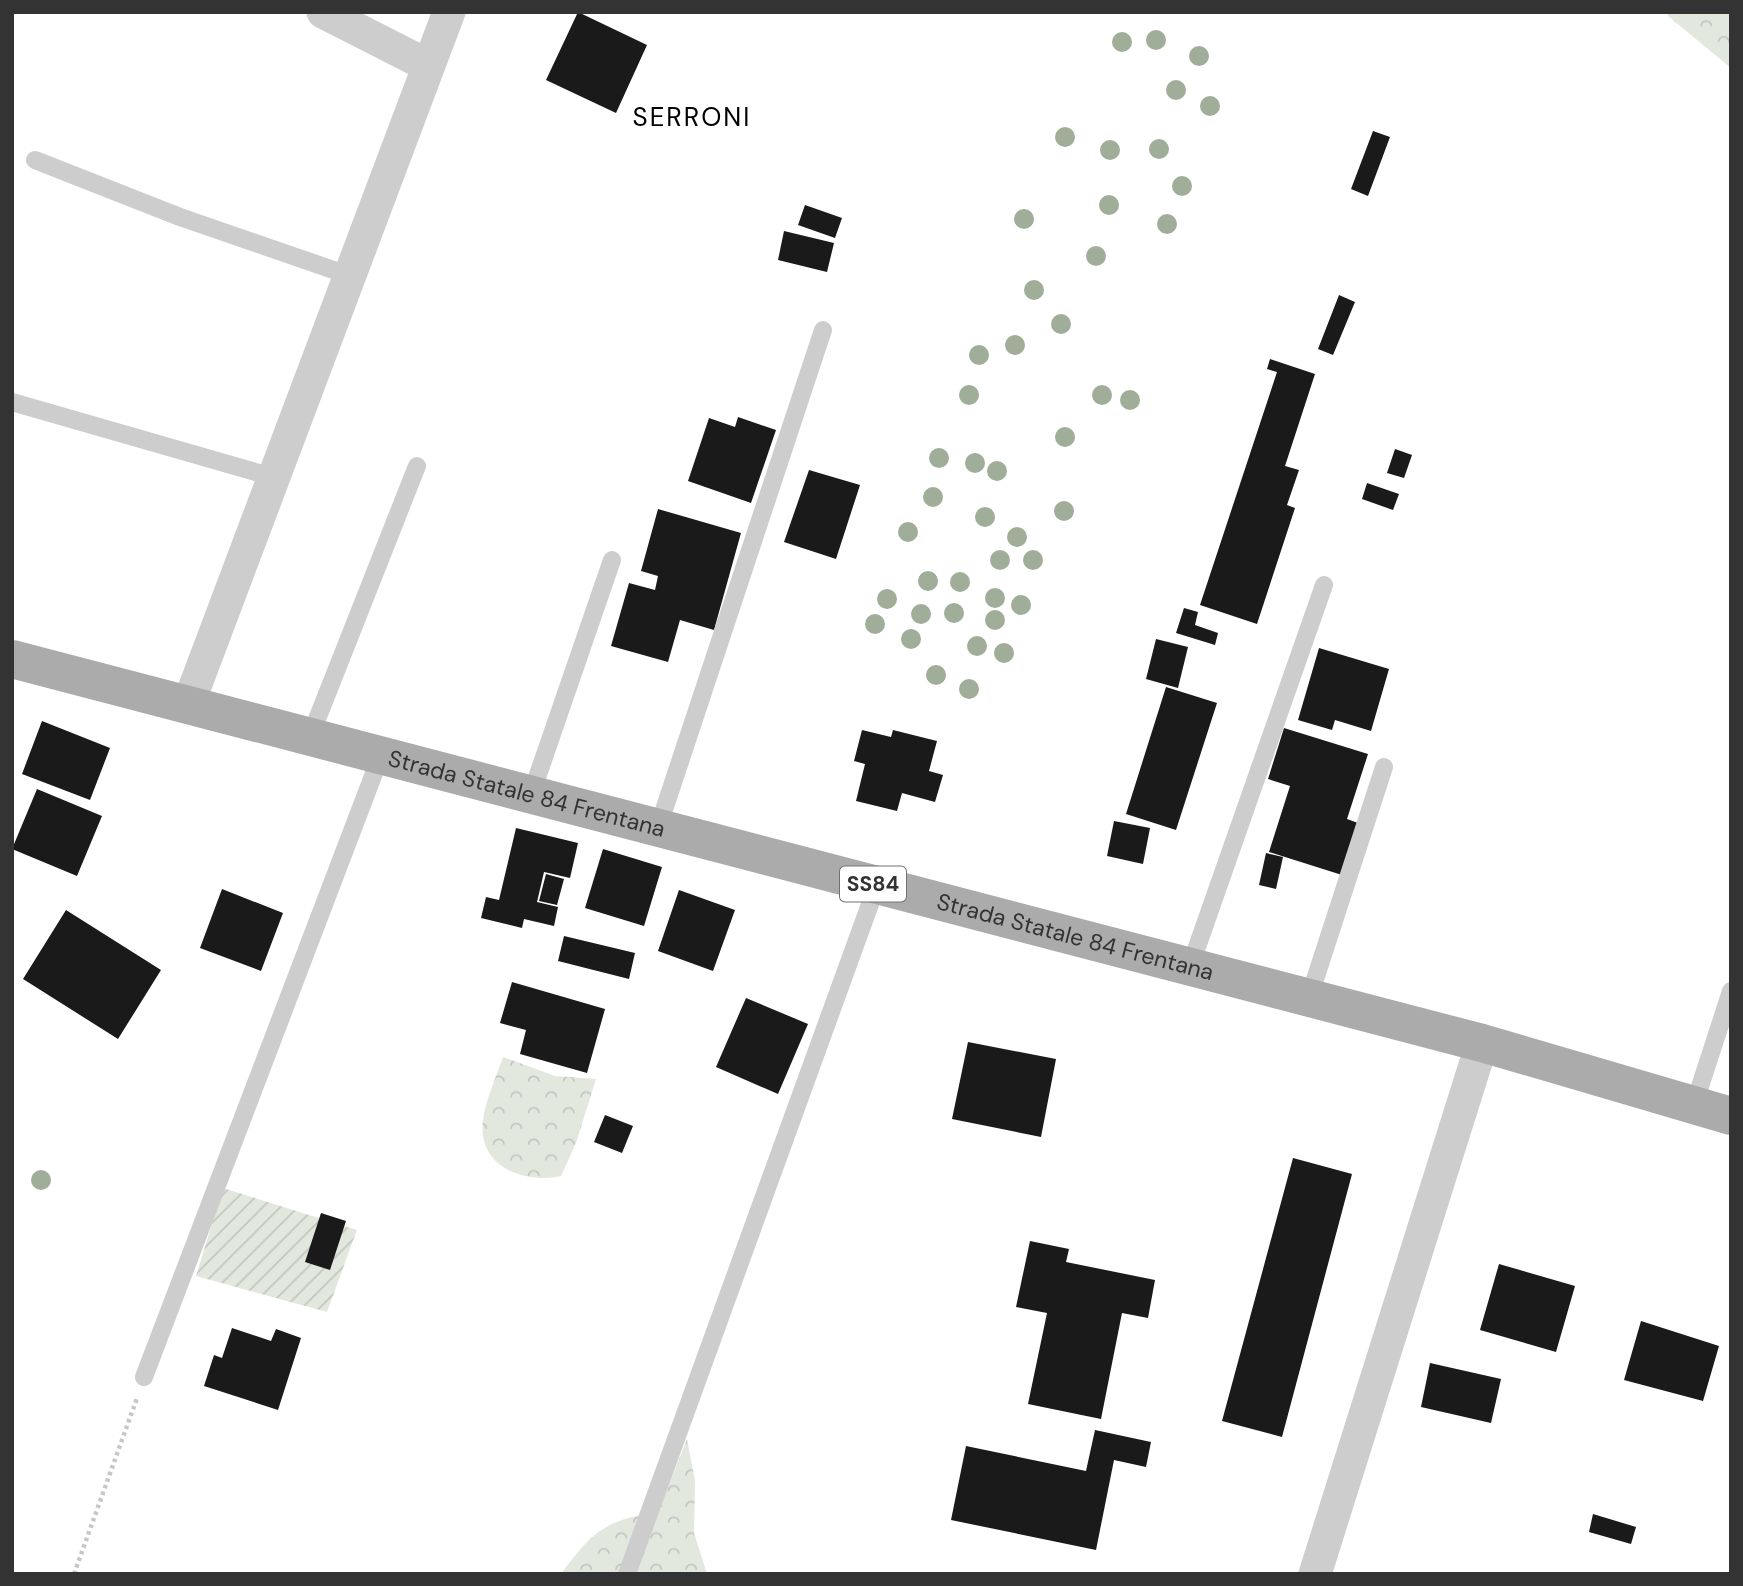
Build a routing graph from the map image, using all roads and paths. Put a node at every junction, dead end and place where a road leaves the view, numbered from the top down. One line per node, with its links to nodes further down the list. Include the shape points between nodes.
1 (323, 12): 3 (street)
2 (449, 12): 3 (street)
3 (427, 65): 5 (street)
4 (35, 160): 5 (lane)
5 (348, 275): 9 (street)
6 (823, 330): 18 (lane)
7 (12, 402): 9 (lane)
8 (417, 466): 14 (lane)
9 (273, 478): 13 (street)
10 (612, 560): 17 (lane)
11 (1325, 585): 20 (lane)
12 (12, 659): 13 (main road, Strada Statale 84 Frentana / SS84)
13 (188, 705): 14 (main road, Strada Statale 84 Frentana / SS84)
14 (310, 737): 15 (main road, Strada Statale 84 Frentana / SS84)
15 (381, 755): 17 (main road, Strada Statale 84 Frentana / SS84); 26 (lane)
16 (1384, 767): 22 (lane)
17 (531, 795): 18 (main road, Strada Statale 84 Frentana / SS84)
18 (658, 828): 19 (main road, Strada Statale 84 Frentana / SS84)
19 (877, 885): 20 (main road, Strada Statale 84 Frentana / SS84); 28 (lane)
20 (1190, 967): 22 (main road, Strada Statale 84 Frentana / SS84)
21 (1731, 991): 24 (lane)
22 (1309, 998): 23 (main road, Strada Statale 84 Frentana / SS84)
23 (1482, 1043): 24 (main road, Strada Statale 84 Frentana / SS84); 29 (street)
24 (1693, 1105): 25 (main road, Strada Statale 84 Frentana / SS84)
25 (1731, 1116)
26 (144, 1377): 27 (path)
27 (74, 1574)
28 (627, 1574)
29 (1315, 1574)

